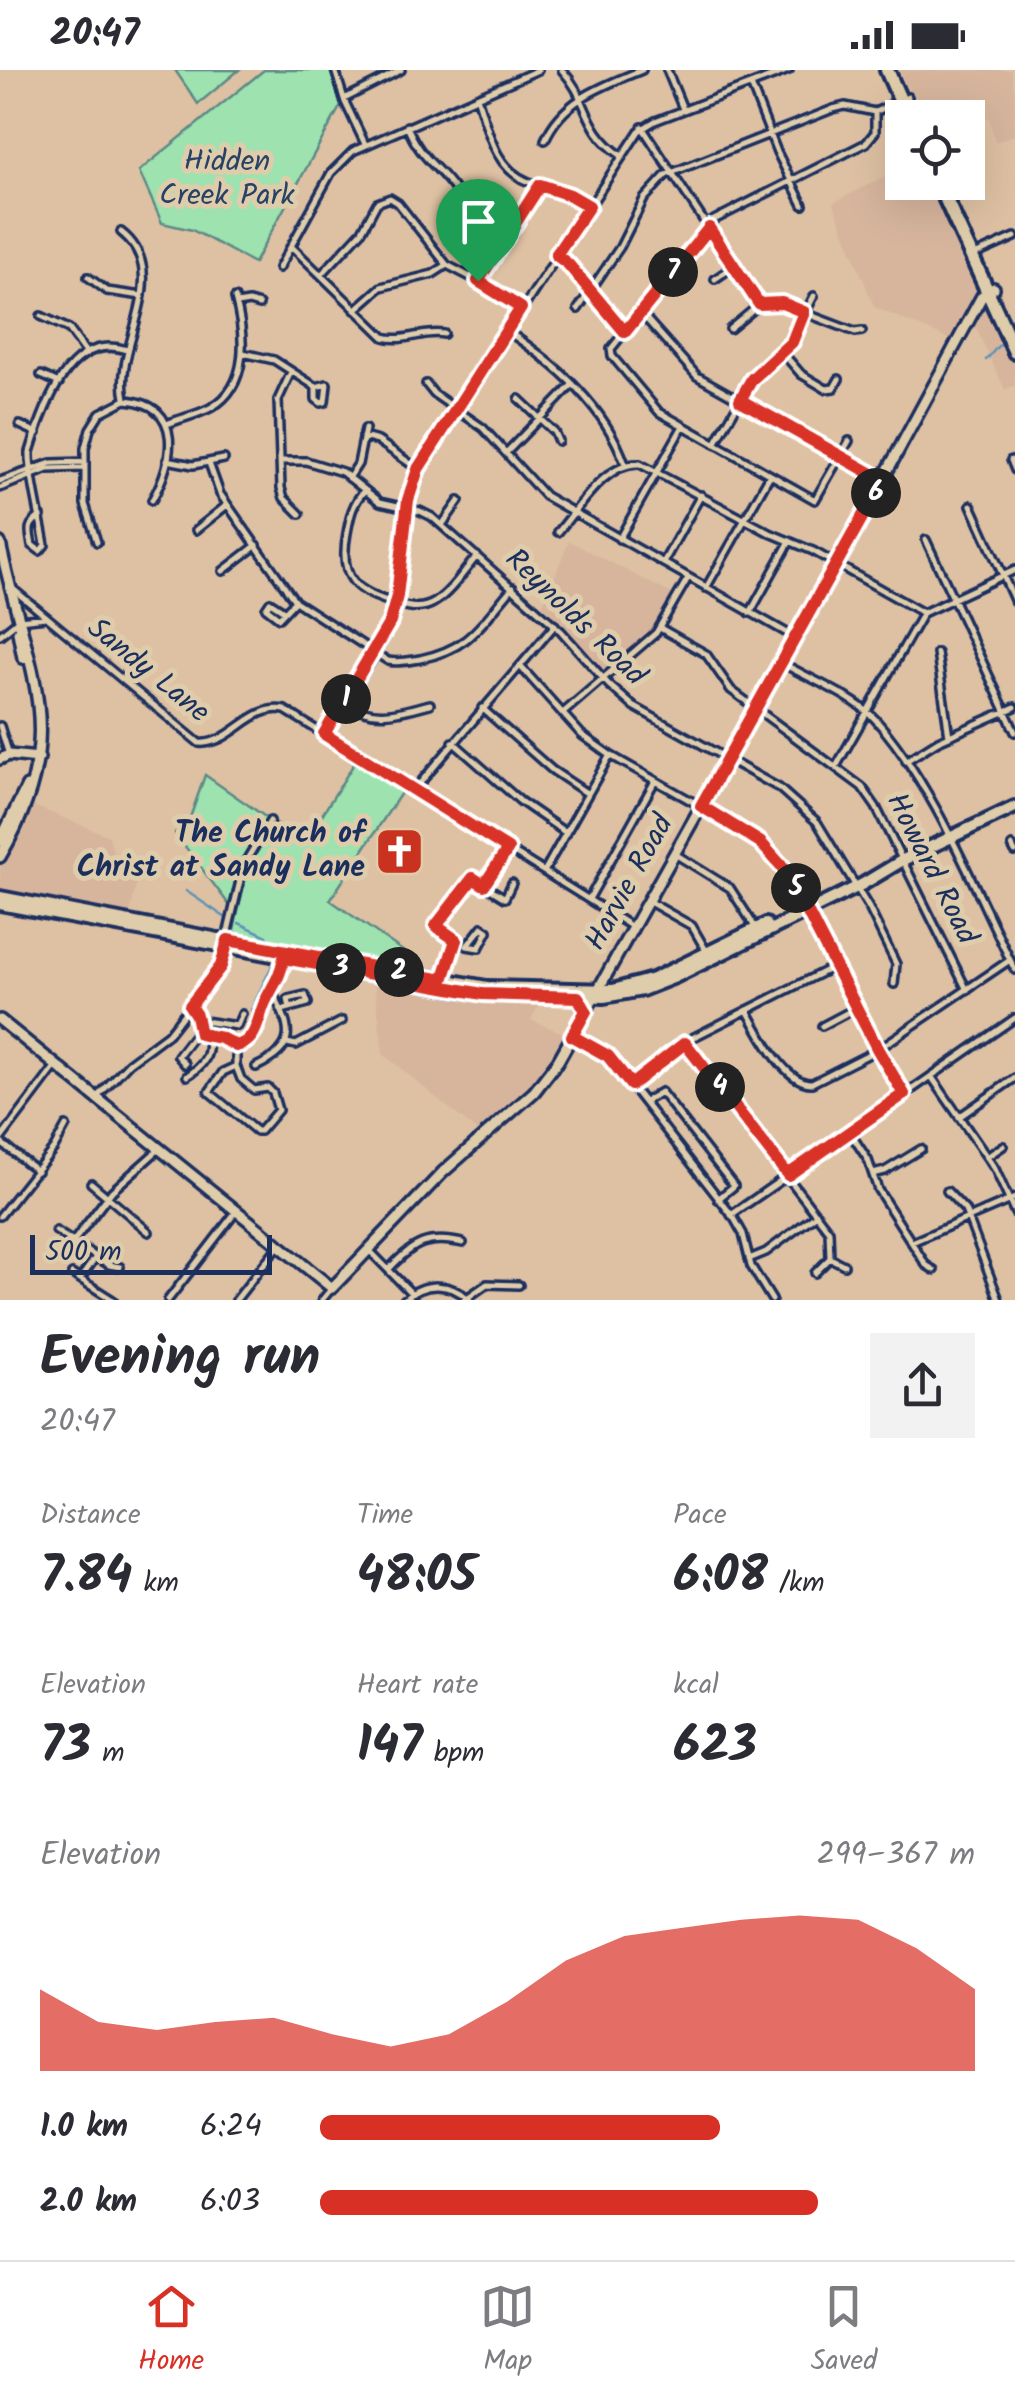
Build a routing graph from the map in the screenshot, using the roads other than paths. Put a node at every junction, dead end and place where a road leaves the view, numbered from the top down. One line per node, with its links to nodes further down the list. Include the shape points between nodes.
1 (335, 70): 11 (street)
2 (401, 70): 11 (street)
3 (538, 70): 12 (street)
4 (562, 70): 14 (street)
5 (642, 70): 14 (street)
6 (667, 70): 15 (street)
7 (789, 70): 10 (street)
8 (887, 70): 13 (highway)
9 (896, 70): 13 (highway)
10 (751, 85): 15 (street); 19 (street)
11 (345, 98): 21 (street)
12 (477, 98): 17 (street); 25 (street, via 500,159)
13 (904, 98): 16 (street)
14 (580, 99): 20 (street, via 560,114); 22 (street, via 596,133)
15 (684, 110): 18 (street)
16 (874, 112): 19 (street, via 840,107); 24 (street, via 873,137)
17 (407, 126): 21 (street); 33 (street, via 423,158 454,189 472,220)
18 (642, 128): 22 (street); 23 (street)
19 (770, 133): 23 (street); 24 (street)
20 (545, 140)
21 (364, 144): 34 (street, via 335,168)
22 (623, 156): 29 (street)
23 (671, 171): 30 (street); 45 (street, via 644,199)
24 (791, 181): 28 (street); 30 (street)
25 (540, 185): 29 (street); 33 (street)
26 (947, 200): 36 (highway)
27 (953, 200): 36 (highway)
28 (803, 205)
29 (589, 206): 35 (street)
30 (709, 228): 38 (street); 54 (street)
31 (122, 232): 46 (street, via 139,255)
32 (1015, 237): 36 (street)
33 (503, 243): 43 (street)
34 (291, 246): 39 (street); 40 (street)
35 (556, 255): 45 (street); 50 (street)
36 (975, 255): 44 (highway)
37 (447, 265): 40 (street, via 388,198); 43 (street); 52 (street, via 386,285)
38 (734, 266): 42 (street); 48 (street)
39 (279, 268)
40 (320, 275): 52 (street)
41 (88, 276): 46 (street, via 107,290)
42 (715, 279)
43 (478, 281): 50 (street)
44 (991, 290): 61 (highway); 102 (street, Harvie Road)
45 (591, 291): 51 (street); 59 (street)
46 (142, 296): 62 (street)
47 (814, 296): 53 (street)
48 (759, 304): 53 (street, via 782,303); 56 (street)
49 (259, 305): 63 (street, via 236,301)
50 (521, 308): 57 (street)
51 (578, 309)
52 (355, 310): 60 (street, via 389,339)
53 (804, 312): 58 (street); 64 (street)
54 (641, 313): 59 (street); 75 (street, via 686,368)
55 (41, 316): 65 (street, via 69,329)
56 (730, 329)
57 (507, 331): 71 (street); 76 (street)
58 (862, 331)
59 (625, 332): 80 (street, via 610,349 612,356 656,410)
60 (444, 334)
61 (1014, 340)
62 (127, 350): 65 (street, via 107,346); 74 (street)
63 (242, 352): 66 (street, via 268,357); 78 (street, via 224,398)
64 (782, 352): 68 (street, via 826,390); 75 (street)
65 (87, 354): 69 (street)
66 (291, 372): 72 (street); 92 (street, via 278,400)
67 (41, 375): 69 (street)
68 (840, 379)
69 (59, 382): 82 (street)
70 (426, 384): 76 (street)
71 (573, 384): 77 (street); 94 (street)
72 (316, 387)
73 (519, 399): 77 (street)
74 (125, 400): 78 (street, via 154,408); 95 (street, via 94,420)
75 (740, 400): 86 (street); 88 (street)
76 (456, 408): 87 (street); 96 (street)
77 (540, 418): 84 (street); 87 (street)
78 (167, 424): 90 (street)
79 (20, 425): 82 (street)
80 (682, 426): 86 (street); 98 (street)
81 (365, 429): 83 (street)
82 (37, 433): 99 (street)
83 (363, 437): 96 (street); 101 (street)
84 (558, 441)
85 (849, 442): 88 (street)
86 (716, 444): 100 (street)
87 (506, 453): 112 (street, via 538,491)
88 (840, 456): 100 (street, via 815,500); 102 (street)
89 (224, 459): 93 (street)
90 (167, 460): 93 (street); 106 (street)
91 (1011, 460): 97 (street)
92 (282, 461): 101 (street, Reynolds Road, via 306,462); 111 (street, via 284,498)
93 (209, 463): 108 (street)
94 (625, 464): 98 (street); 112 (street)
95 (86, 465): 99 (street, via 51,463); 121 (street, via 86,512)
96 (418, 469): 110 (street)
97 (1015, 470)
98 (657, 471): 105 (street); 118 (street)
99 (32, 472): 103 (street); 113 (street)
100 (770, 474): 114 (street)
101 (348, 478): 104 (street, Reynolds Road)
102 (883, 480): 126 (street, Harvie Road)
103 (0, 485)
104 (364, 491): 110 (street, Reynolds Road); 137 (street, via 350,513 344,565 359,589)
105 (701, 496): 114 (street); 125 (street)
106 (152, 500)
107 (459, 501): 115 (street)
108 (228, 505): 116 (street); 123 (street)
109 (971, 505): 129 (street)
110 (406, 508): 115 (street, Reynolds Road); 137 (street)
111 (300, 514)
112 (574, 514): 117 (street); 118 (street)
113 (41, 516): 113 (street, via 45,545 40,551 28,529)
114 (745, 520): 120 (street); 133 (street)
115 (442, 525): 124 (street, Reynolds Road)
116 (196, 530)
117 (558, 532)
118 (619, 538): 125 (street)
119 (926, 540): 134 (street)
120 (790, 541): 126 (street); 139 (street)
121 (97, 542)
122 (0, 544): 131 (street)
123 (257, 544): 128 (street); 135 (street)
124 (477, 556): 132 (street, Reynolds Road); 137 (street, via 435,602 417,608)
125 (663, 564): 130 (street)
126 (837, 564): 140 (street); 146 (street, Harvie Road)
127 (1015, 570): 129 (street)
128 (223, 571)
129 (1003, 576): 134 (street); 136 (street)
130 (688, 578): 133 (street); 144 (street)
131 (11, 587): 141 (street, Sandy Lane); 142 (street)
132 (513, 588): 143 (street, Reynolds Road); 147 (street, via 452,650 396,663)
133 (706, 588): 139 (street)
134 (954, 598): 140 (street); 157 (street)
135 (295, 601): 138 (street); 147 (street)
136 (1015, 602)
137 (396, 604): 147 (street)
138 (284, 610)
139 (750, 613): 146 (street)
140 (923, 613): 158 (street)
141 (46, 617): 142 (street, Sandy Lane); 162 (street, Sandy Lane, via 200,743 276,708)
142 (20, 623): 145 (street); 167 (street)
143 (555, 626): 150 (street); 151 (street, Reynolds Road)
144 (660, 628): 151 (street); 156 (street, Howard Road, via 706,654 728,686)
145 (0, 634)
146 (796, 638): 149 (street, Harvie Road)
147 (374, 653): 152 (street)
148 (937, 654): 163 (street)
149 (782, 664): 156 (street, Harvie Road); 158 (street)
150 (520, 666): 155 (street); 159 (street)
151 (603, 678): 159 (street); 168 (street, Reynolds Road, via 633,706)
152 (344, 702): 153 (street, via 381,716); 162 (street)
153 (430, 704)
154 (1015, 707): 157 (street)
155 (482, 708): 164 (street); 173 (street)
156 (756, 708): 168 (street, Harvie Road); 170 (street, Howard Road)
157 (1005, 711): 161 (street); 163 (street)
158 (867, 712): 169 (street); 170 (street)
159 (562, 714): 165 (street)
160 (0, 726): 166 (street)
161 (1015, 732)
162 (324, 734): 172 (street, Sandy Lane)
163 (949, 736): 169 (street)
164 (453, 742): 172 (street); 177 (street)
165 (610, 755): 171 (street); 173 (street)
166 (4, 757): 167 (street)
167 (36, 758): 179 (street); 182 (street, via 25,811)
168 (728, 759): 175 (street, Harvie Road); 186 (street, Reynolds Road, via 778,788 817,822)
169 (905, 762): 178 (street)
170 (837, 765): 183 (street, Howard Road, via 870,797)
171 (655, 781): 175 (street); 188 (street)
172 (415, 789): 180 (street, Sandy Lane)
173 (588, 794): 177 (street)
174 (1015, 803): 178 (main road)
175 (701, 806): 181 (street, Harvie Road); 191 (street, via 767,849)
176 (270, 821): 195 (street, via 244,864)
177 (566, 833): 184 (street)
178 (949, 837): 183 (main road); 199 (street)
179 (0, 841)
180 (508, 849): 184 (street, Sandy Lane); 187 (street)
181 (675, 854): 190 (street, Harvie Road); 193 (street, via 730,888)
182 (0, 857)
183 (902, 860): 186 (main road); 204 (street, Howard Road)
184 (544, 871): 188 (street, Sandy Lane)
185 (512, 883): 187 (street, via 505,898)
186 (854, 884): 191 (main road); 203 (street, Reynolds Road, via 896,964)
187 (484, 885): 194 (street, via 473,878 436,926)
188 (588, 899): 192 (street, Sandy Lane)
189 (0, 900): 195 (main road)
190 (648, 901): 192 (street, Harvie Road); 197 (street, via 692,926)
191 (806, 908): 193 (main road); 200 (street)
192 (634, 928): 206 (street, Harvie Road)
193 (757, 932): 197 (main road)
194 (456, 940): 196 (street); 202 (street)
195 (227, 943): 198 (main road); 202 (main road); 208 (street, via 220,969)
196 (467, 946): 196 (street, via 481,927 488,930 478,950)
197 (709, 956): 206 (main road)
198 (284, 958): 205 (street); 207 (main road, via 473,993)
199 (1010, 960): 201 (street); 204 (street)
200 (835, 966): 210 (street); 212 (street)
201 (1015, 970)
202 (443, 980): 206 (main road)
203 (894, 984)
204 (967, 990): 226 (street)
205 (272, 992): 211 (street); 225 (street, via 256,1030)
206 (596, 994): 207 (main road); 213 (street, Harvie Road)
207 (578, 997): 213 (main road)
208 (190, 1006): 217 (street); 236 (street, via 160,1043)
209 (290, 1008): 211 (street)
210 (856, 1008): 219 (street); 226 (street)
211 (282, 1010): 223 (street)
212 (747, 1010): 224 (street); 226 (street, via 777,1058 803,1084)
213 (586, 1011): 221 (street, Harvie Road)
214 (242, 1014): 217 (street, via 236,1026)
215 (1015, 1018): 232 (street)
216 (0, 1020): 227 (street)
217 (197, 1020): 220 (street)
218 (342, 1021): 223 (street, via 296,1046)
219 (822, 1026)
220 (198, 1030): 222 (street); 228 (street, via 178,1056)
221 (572, 1036): 234 (street, via 608,1056); 266 (street, Harvie Road, via 534,1092 443,1172)
222 (208, 1037): 225 (street); 231 (street, via 209,1054)
223 (287, 1043): 230 (street)
224 (685, 1043): 234 (street); 248 (street)
225 (236, 1046): 229 (street)
226 (878, 1050): 235 (street)
227 (56, 1064): 236 (street); 241 (street)
228 (185, 1064)
229 (236, 1066): 229 (street, via 254,1090 273,1093 277,1111 260,1131 209,1092)
230 (256, 1067)
231 (187, 1076)
232 (931, 1076): 235 (street); 238 (street)
233 (1015, 1078): 238 (street)
234 (631, 1085): 237 (street)
235 (904, 1094): 240 (street)
236 (97, 1097): 243 (street)
237 (644, 1102): 252 (street); 252 (street, via 661,1092 734,1186)
238 (959, 1116): 245 (street)
239 (66, 1126): 246 (street)
240 (850, 1131): 247 (street); 248 (street)
241 (0, 1141): 246 (street)
242 (1003, 1146): 245 (street)
243 (160, 1148): 251 (street); 254 (street)
244 (921, 1148): 247 (street)
245 (987, 1157): 253 (street)
246 (37, 1171): 258 (street)
247 (873, 1174): 263 (street)
248 (788, 1175): 256 (street); 257 (street)
249 (91, 1183): 251 (street)
250 (947, 1191): 259 (street)
251 (108, 1196): 261 (street); 262 (street)
252 (718, 1198): 257 (street)
253 (1013, 1199): 255 (street); 259 (street)
254 (237, 1210): 265 (street); 282 (street)
255 (1015, 1213)
256 (817, 1214): 268 (street); 269 (street, via 831,1237)
257 (731, 1215): 268 (street)
258 (0, 1216)
259 (968, 1217): 263 (street); 287 (street)
260 (56, 1231): 262 (street)
261 (149, 1232)
262 (73, 1242): 267 (street)
263 (912, 1242): 273 (street)
264 (463, 1243): 272 (street, via 422,1240)
265 (279, 1244): 278 (street); 283 (street)
266 (369, 1250): 272 (street); 278 (street, Harvie Road)
267 (96, 1256): 271 (street); 276 (street)
268 (749, 1258): 286 (street)
269 (830, 1258): 270 (street); 274 (street)
270 (844, 1265)
271 (120, 1266)
272 (389, 1269): 279 (street)
273 (934, 1270)
274 (815, 1273)
275 (72, 1274): 281 (street)
276 (84, 1276)
277 (519, 1285): 280 (street, via 487,1284)
278 (332, 1288): 284 (street)
279 (411, 1293): 280 (street, via 438,1286); 285 (street)
280 (467, 1299)
281 (113, 1300)
282 (168, 1300)
283 (236, 1300)
284 (322, 1300)
285 (404, 1300)
286 (772, 1300)
287 (999, 1300)

